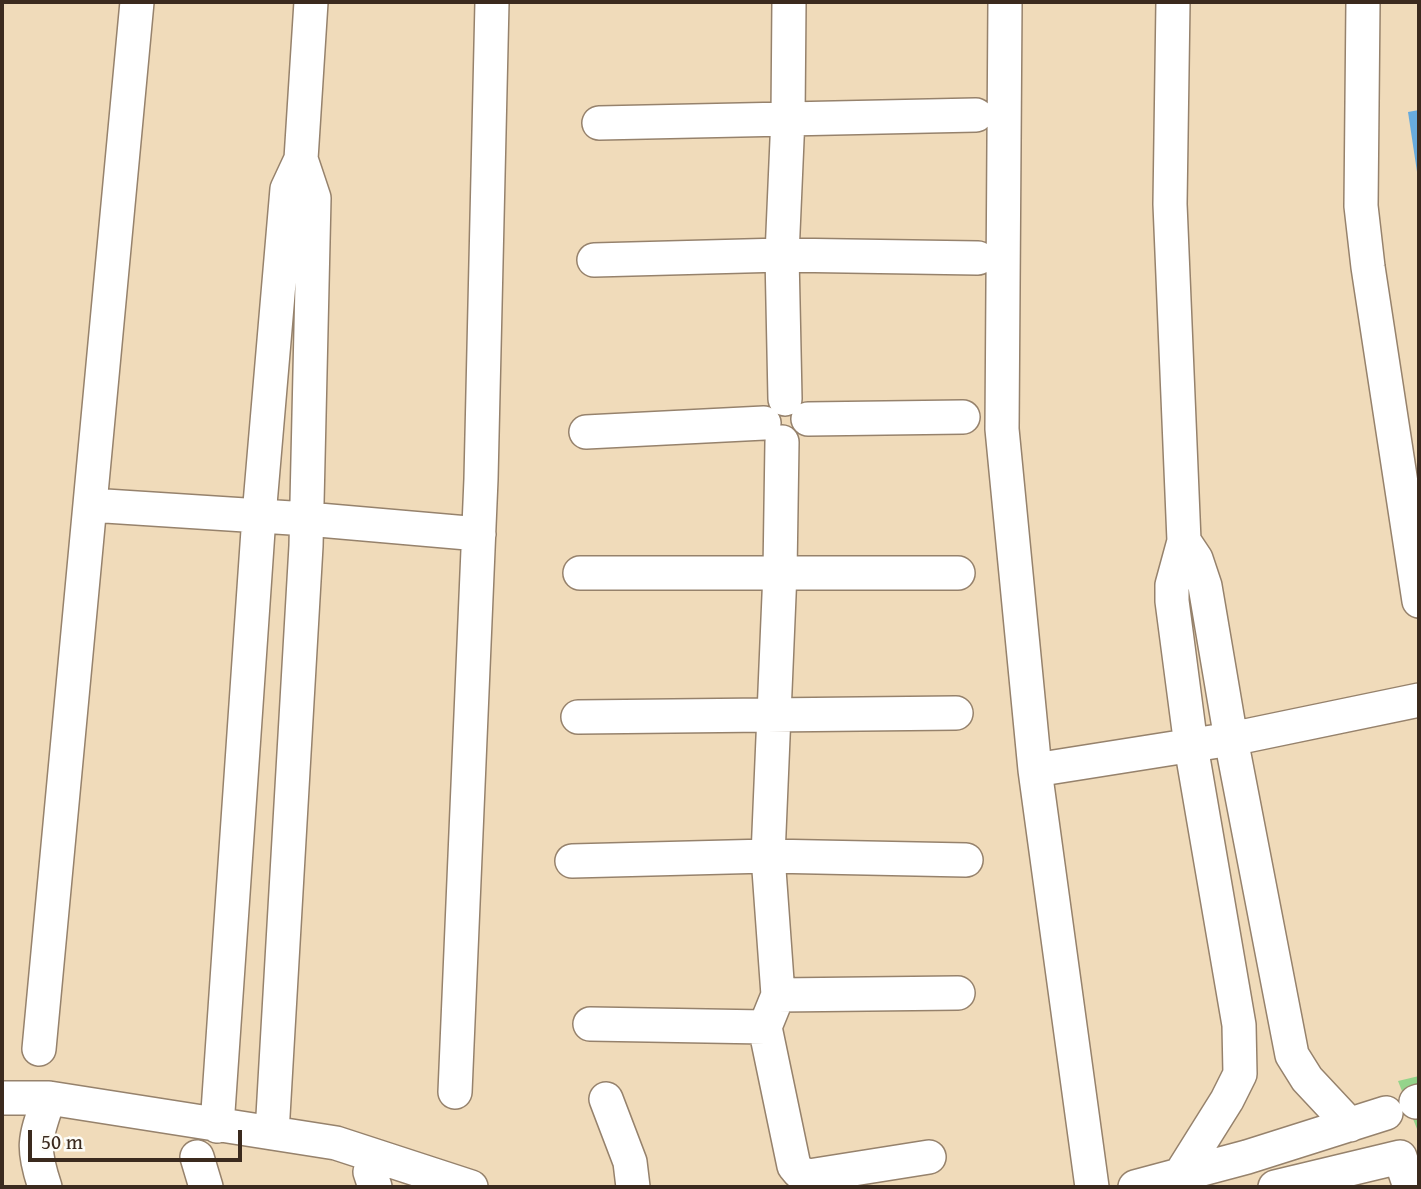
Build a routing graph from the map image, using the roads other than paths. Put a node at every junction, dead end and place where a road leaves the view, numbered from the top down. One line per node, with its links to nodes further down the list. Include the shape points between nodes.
1 (137, 2): 18 (street)
2 (311, 2): 11 (street)
3 (492, 2): 21 (street)
4 (789, 2): 9 (street)
5 (1005, 2): 33 (street, via 1002,429)
6 (1173, 2): 22 (street, via 1170,204)
7 (1363, 2): 26 (street, via 1361,206)
8 (976, 115): 9 (street)
9 (788, 117): 10 (street); 12 (street)
10 (599, 122)
11 (301, 159): 19 (street, via 287,189); 20 (street, via 314,198)
12 (782, 255): 13 (street); 14 (street); 16 (street)
13 (978, 258)
14 (594, 260)
15 (963, 417): 16 (street)
16 (785, 421): 17 (street); 23 (street)
17 (586, 432)
18 (90, 505): 19 (street); 41 (street)
19 (259, 516): 20 (street); 48 (street)
20 (307, 519): 21 (street); 49 (street)
21 (479, 534): 42 (street)
22 (1184, 541): 31 (street, via 1205,586); 32 (street, via 1172,601)
23 (780, 572): 24 (street); 25 (street); 29 (street)
24 (580, 573)
25 (958, 573)
26 (1419, 601)
27 (1419, 700): 31 (street)
28 (956, 713): 29 (street)
29 (773, 714): 30 (street); 34 (street)
30 (578, 717)
31 (1231, 739): 32 (street); 47 (street, via 1292,1055 1307,1079)
32 (1191, 746): 33 (street); 51 (street, via 1239,1025 1240,1074)
33 (1035, 770): 55 (street)
34 (768, 856): 35 (street); 36 (street); 38 (street)
35 (966, 860)
36 (572, 861)
37 (958, 993): 38 (street)
38 (778, 995): 40 (street)
39 (590, 1024): 40 (street)
40 (765, 1027): 50 (street, via 799,1172 809,1177)
41 (39, 1049)
42 (454, 1092)
43 (2, 1098): 44 (street)
44 (49, 1098): 48 (street); 52 (street, via 35,1140)
45 (606, 1099): 54 (street, via 630,1162)
46 (1386, 1113): 47 (street)
47 (1350, 1125): 51 (street)
48 (217, 1126): 49 (street)
49 (272, 1133): 53 (street, via 336,1143)
50 (929, 1157)
51 (1180, 1175): 56 (street)
52 (45, 1187)
53 (471, 1187)
54 (634, 1187)
55 (1092, 1187)
56 (1135, 1187)
57 (1275, 1187): 58 (street, via 1400,1157)
58 (1410, 1187)

